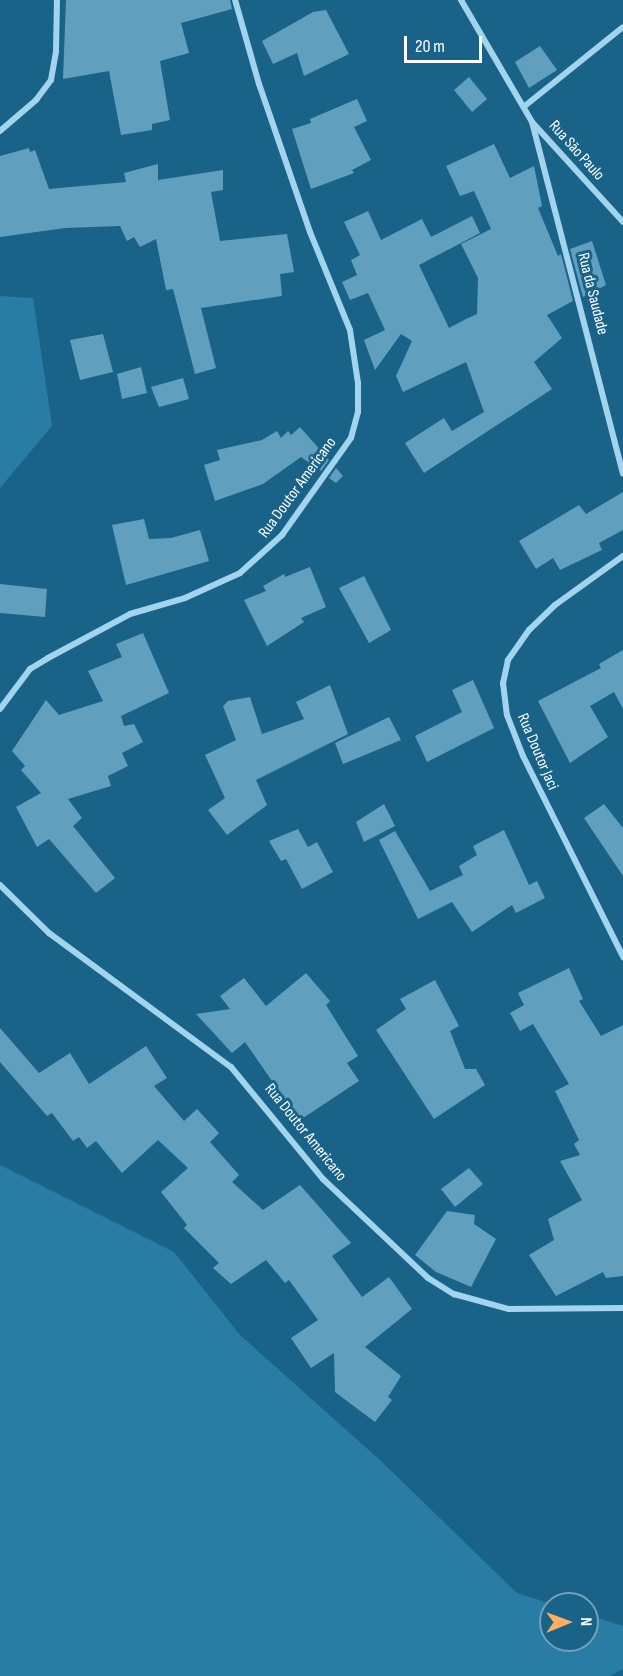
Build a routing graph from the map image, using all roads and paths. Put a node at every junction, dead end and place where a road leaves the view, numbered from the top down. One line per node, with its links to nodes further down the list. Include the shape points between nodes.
1 (57, 0): 7 (street, via 51,80 36,100)
2 (235, 0): 11 (street, Rua Doutor Americano, via 310,232 350,330 358,383 358,412 351,438 282,535 240,573 185,598 130,614 48,658 30,669)
3 (461, 0): 5 (street, Rua São Paulo)
4 (623, 27): 5 (street)
5 (526, 105): 6 (street, Rua São Paulo)
6 (532, 122): 8 (street, Rua São Paulo); 9 (street, Rua da Saudade)
7 (0, 130)
8 (623, 222)
9 (623, 473)
10 (623, 556): 13 (street, Rua Doutor Jaci, via 555,604 529,630 508,660 503,683 507,715 523,756)
11 (0, 709)
12 (0, 885): 14 (street, Rua Doutor Americano, via 48,933 231,1067 323,1179 428,1278 463,1298 509,1309)
13 (623, 957)
14 (623, 1308)

